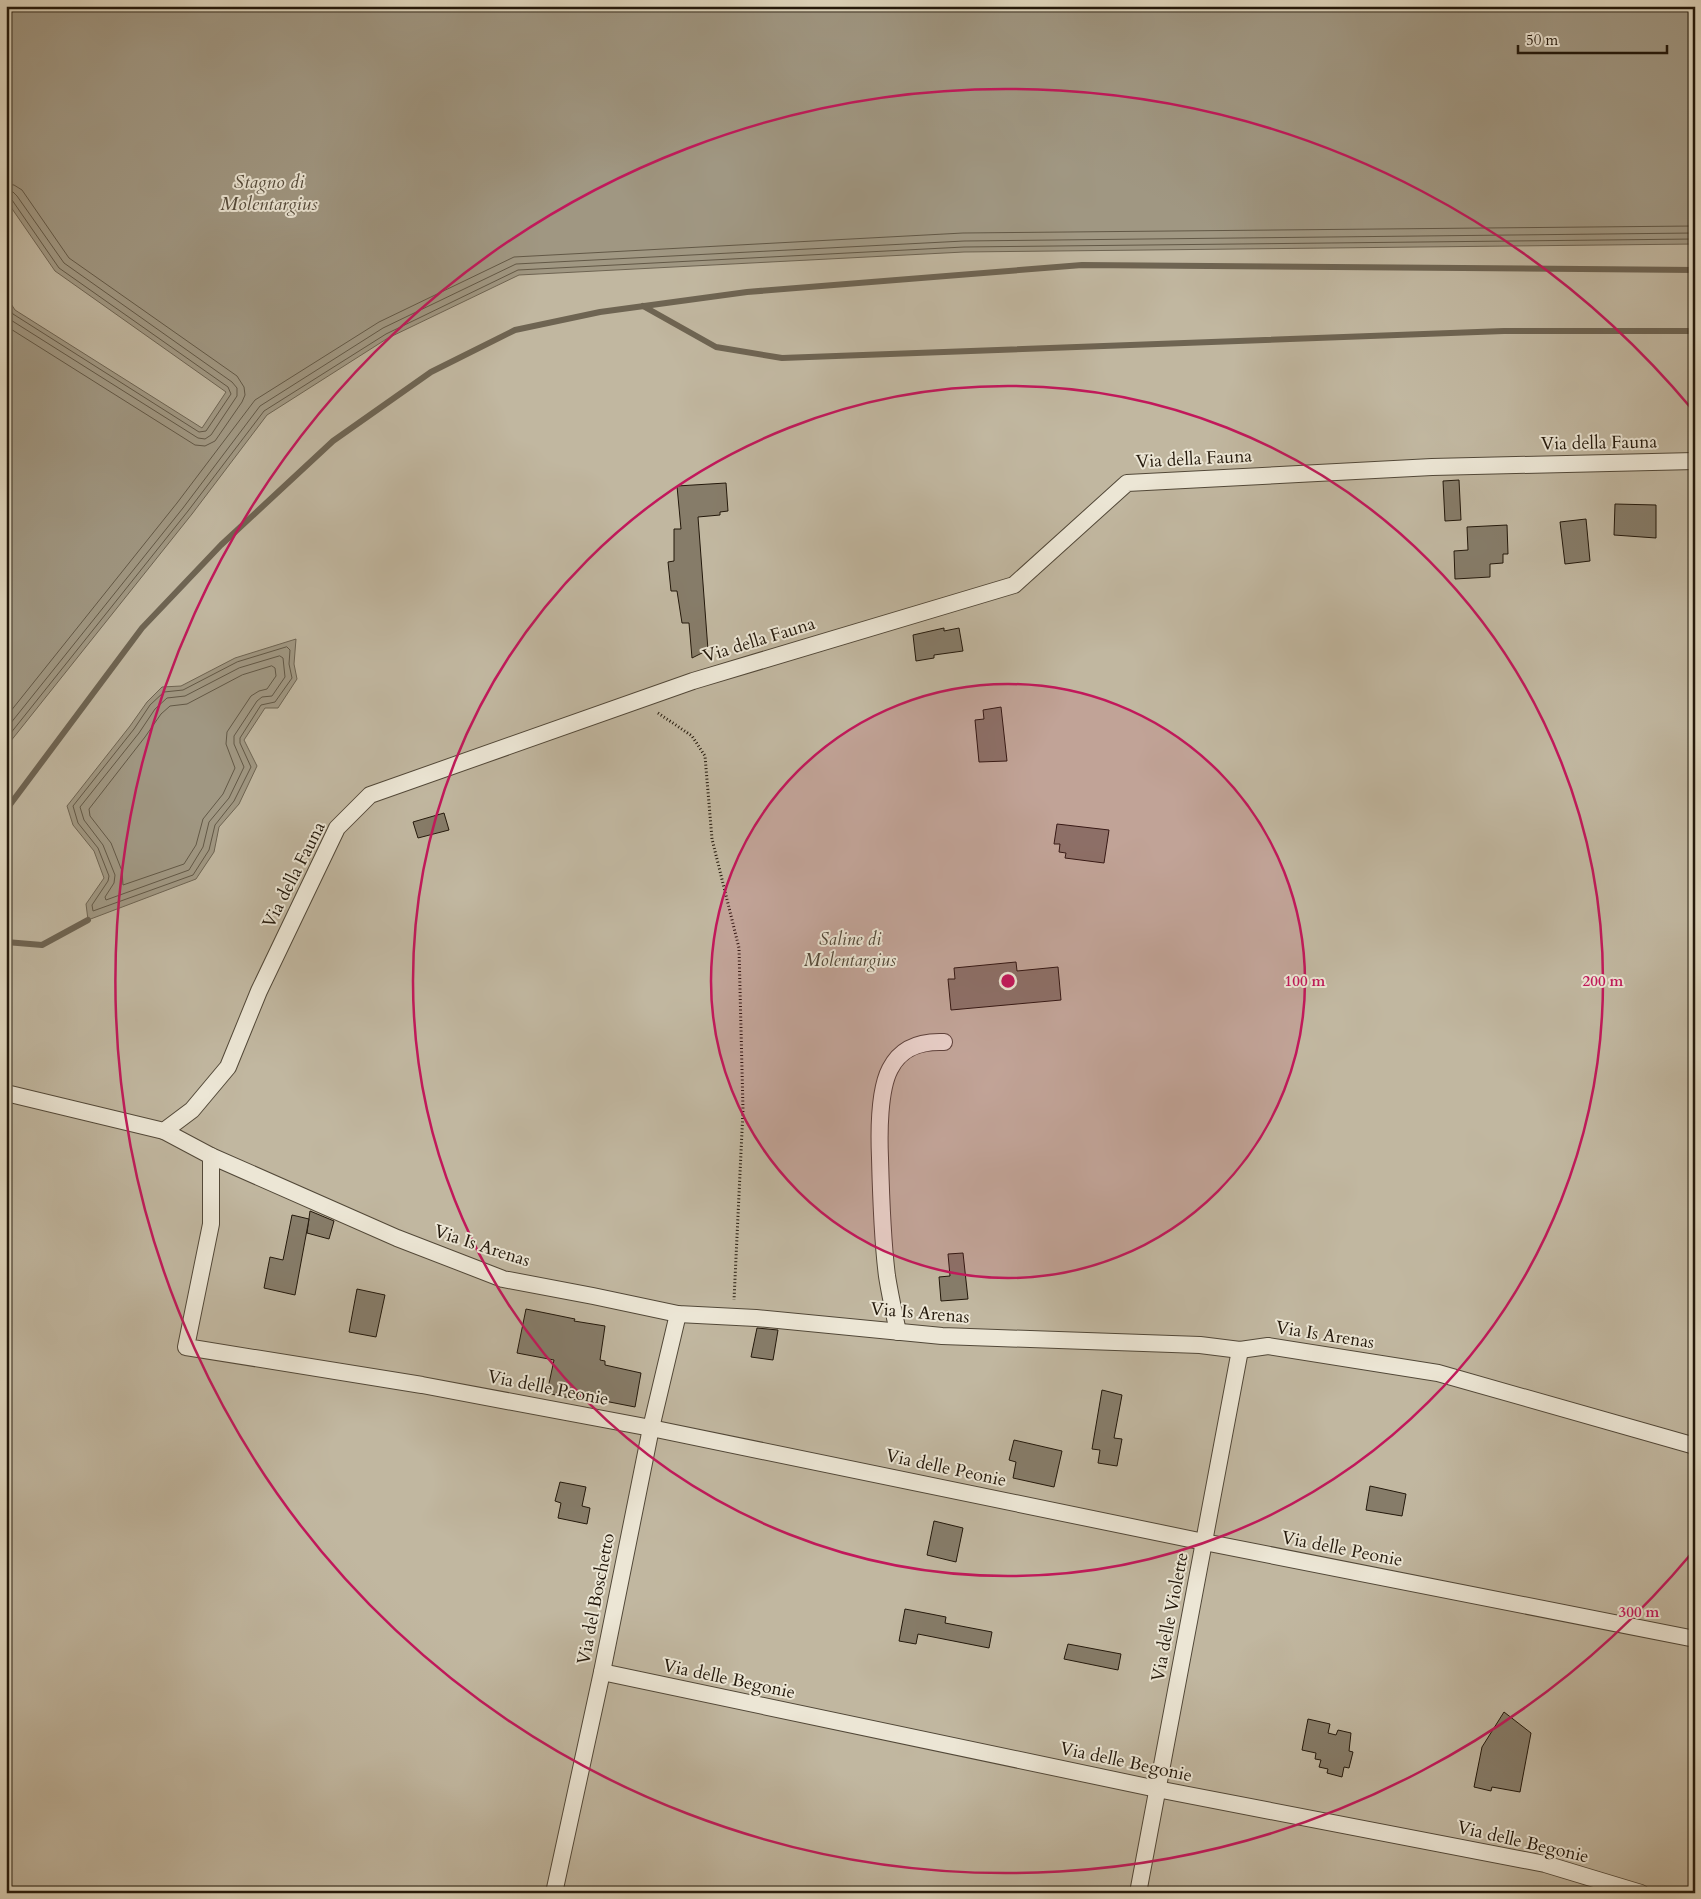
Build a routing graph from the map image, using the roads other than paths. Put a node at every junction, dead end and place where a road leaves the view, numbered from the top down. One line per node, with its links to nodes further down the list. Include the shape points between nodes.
1 (1695, 461): 4 (street, Via della Fauna, via 1432,466 1127,483 1014,585 693,681 370,795 337,828 259,990 228,1067 192,1110)
2 (944, 1042): 7 (street, via 928,1041 905,1050 890,1069 882,1097 879,1132 881,1194 887,1275)
3 (6, 1092): 4 (street)
4 (164, 1131): 5 (street, Via Is Arenas)
5 (211, 1156): 6 (street, Via Is Arenas, via 397,1238 503,1279); 9 (street, Via delle Peonie, via 211,1224 186,1347 422,1385)
6 (678, 1314): 7 (street, Via Is Arenas); 9 (street, Via del Boschetto)
7 (898, 1332): 8 (street, Via Is Arenas, via 1200,1345)
8 (1240, 1350): 10 (street, Via Is Arenas, via 1268,1346 1438,1373); 11 (street, Via delle Violette)
9 (650, 1428): 11 (street, Via delle Peonie); 13 (street, Via del Boschetto)
10 (1695, 1446)
11 (1204, 1542): 12 (street, Via delle Peonie); 14 (street, Via delle Violette)
12 (1695, 1639)
13 (602, 1672): 14 (street, Via delle Begonie); 15 (street, Via del Boschetto)
14 (1157, 1789): 16 (street, Via delle Violette); 17 (street, Via delle Begonie, via 1545,1864)
15 (554, 1893)
16 (1138, 1893)
17 (1641, 1893)

